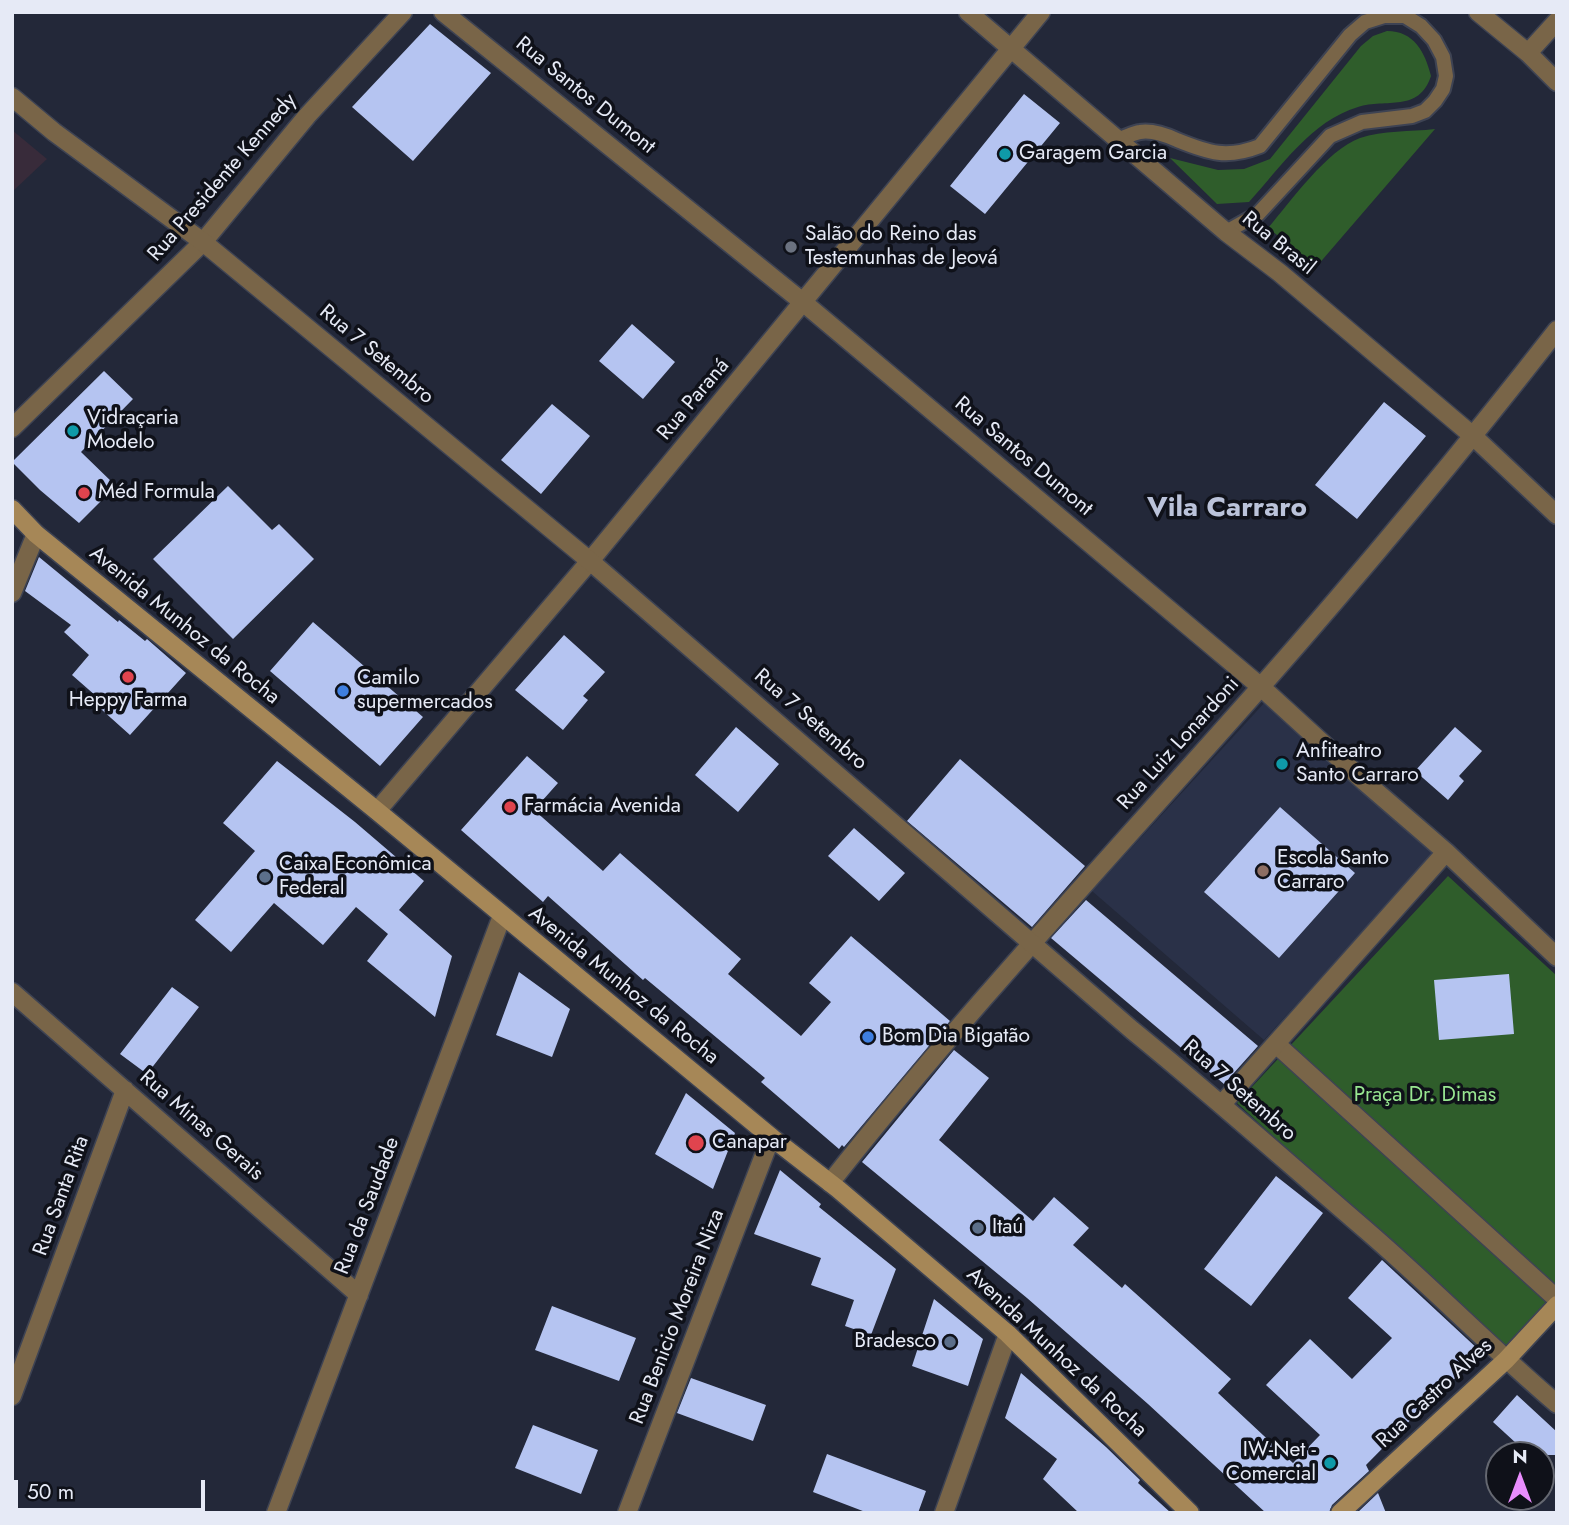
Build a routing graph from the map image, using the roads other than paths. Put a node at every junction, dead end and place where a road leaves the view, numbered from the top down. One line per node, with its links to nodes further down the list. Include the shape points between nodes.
1 (403, 12): 13 (street, Rua Presidente Kennedy, via 307,117)
2 (443, 12): 14 (street, Rua Santos Dumont)
3 (968, 12): 7 (street, Rua Brasil)
4 (1041, 12): 7 (street, Rua Paraná)
5 (1478, 12): 8 (street)
6 (1557, 21): 8 (street)
7 (1012, 49): 11 (street, Rua Brasil); 14 (street, Rua Paraná)
8 (1528, 53): 9 (street)
9 (1557, 82)
10 (12, 97): 13 (street, Rua 7 Setembro)
11 (1119, 139): 12 (street, Rua Brasil); 12 (lane, via 1142,131 1220,154 1260,146 1365,22 1405,16 1421,26 1443,57 1446,76 1436,101 1412,116 1362,122 1330,136 1258,214)
12 (1226, 232): 17 (street, Rua Brasil)
13 (203, 242): 16 (street, Rua Presidente Kennedy); 21 (street, Rua 7 Setembro)
14 (804, 303): 21 (street, Rua Paraná); 23 (street, Rua Santos Dumont)
15 (1557, 330): 17 (street, Rua Luiz Lonardoni)
16 (12, 428)
17 (1474, 436): 19 (street, Rua Brasil); 23 (street, Rua Luiz Lonardoni)
18 (12, 509): 20 (main road, Avenida Munhoz da Rocha)
19 (1557, 515)
20 (36, 534): 22 (street); 24 (main road, Avenida Munhoz da Rocha)
21 (590, 561): 24 (street, Rua Paraná); 27 (street, Rua 7 Setembro)
22 (12, 593)
23 (1261, 687): 25 (street, Rua Santos Dumont); 27 (street, Rua Luiz Lonardoni)
24 (377, 811): 26 (main road, Avenida Munhoz da Rocha)
25 (1446, 852): 28 (street, Rua Santos Dumont); 30 (street)
26 (502, 916): 33 (main road, Avenida Munhoz da Rocha); 35 (street, Rua da Saudade)
27 (1034, 942): 32 (street, Rua 7 Setembro); 34 (street, Rua Luiz Lonardoni)
28 (1557, 957)
29 (12, 992): 31 (street, Rua Minas Gerais)
30 (1276, 1044): 32 (street); 36 (street)
31 (125, 1090): 35 (street, Rua Minas Gerais); 40 (street, Rua Santa Rita)
32 (1222, 1104): 39 (street, Rua 7 Setembro)
33 (771, 1137): 34 (main road, Avenida Munhoz da Rocha); 43 (street, Rua Benicio Moreira Niza)
34 (830, 1183): 38 (main road, Avenida Munhoz da Rocha)
35 (359, 1295): 42 (street, Rua da Saudade)
36 (1557, 1299)
37 (1557, 1305): 39 (main road, Rua Castro Alves)
38 (1008, 1334): 44 (street); 45 (main road, Avenida Munhoz da Rocha)
39 (1506, 1360): 41 (street, Rua 7 Setembro); 46 (main road, Rua Castro Alves)
40 (12, 1396)
41 (1557, 1404)
42 (276, 1513)
43 (627, 1513)
44 (944, 1513)
45 (1191, 1513)
46 (1340, 1513)

